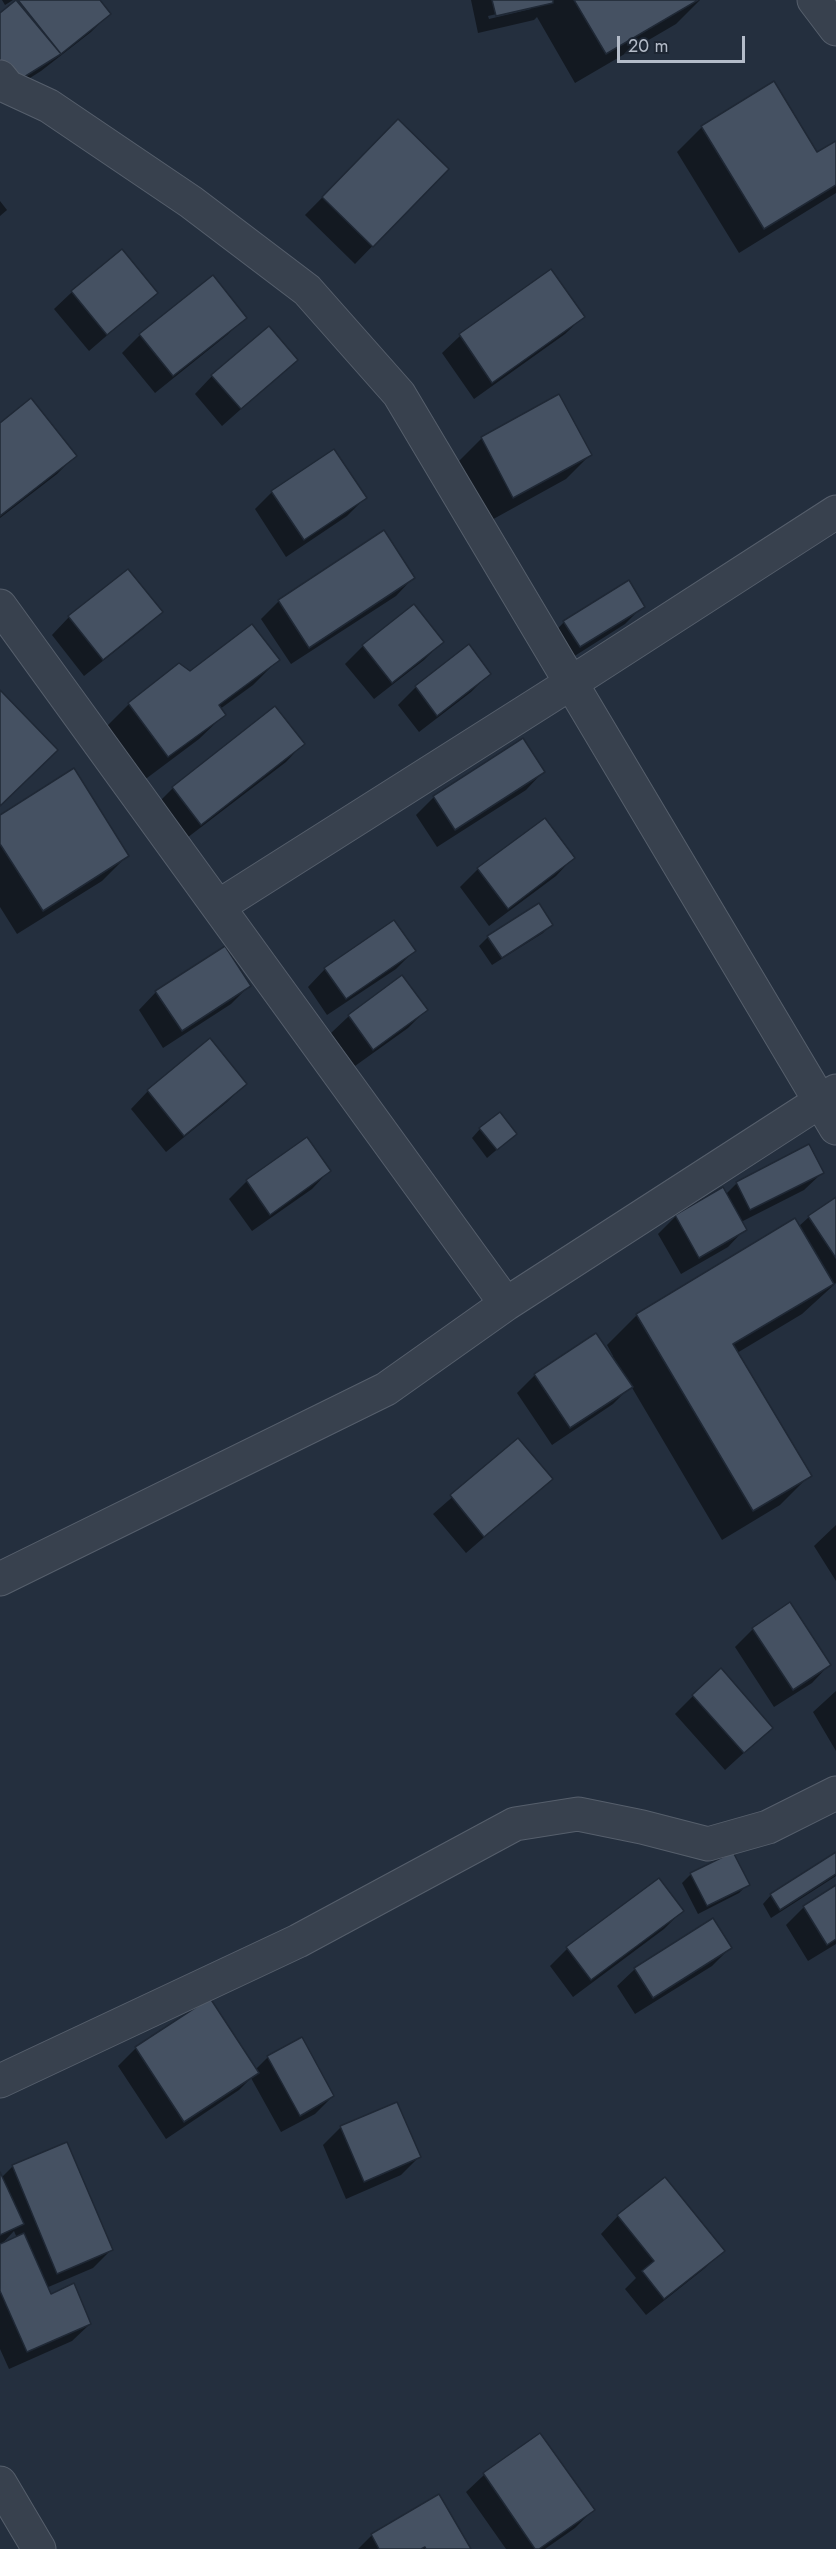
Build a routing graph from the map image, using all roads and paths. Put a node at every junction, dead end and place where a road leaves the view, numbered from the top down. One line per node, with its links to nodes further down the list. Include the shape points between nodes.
1 (814, 0): 2 (street)
2 (836, 29)
3 (0, 77): 6 (street, via 8,87 49,106 190,202 307,290 399,394)
4 (836, 512): 6 (street)
5 (0, 606): 7 (street)
6 (572, 683): 7 (street); 8 (street)
7 (219, 906): 9 (street)
8 (831, 1107): 9 (street)
9 (506, 1304): 10 (street, via 386,1389)
10 (0, 1579)
11 (836, 1792): 12 (street, via 768,1827 708,1844 578,1814 515,1824 298,1941)
12 (0, 2081)
13 (0, 2483): 14 (street)
14 (39, 2549)

